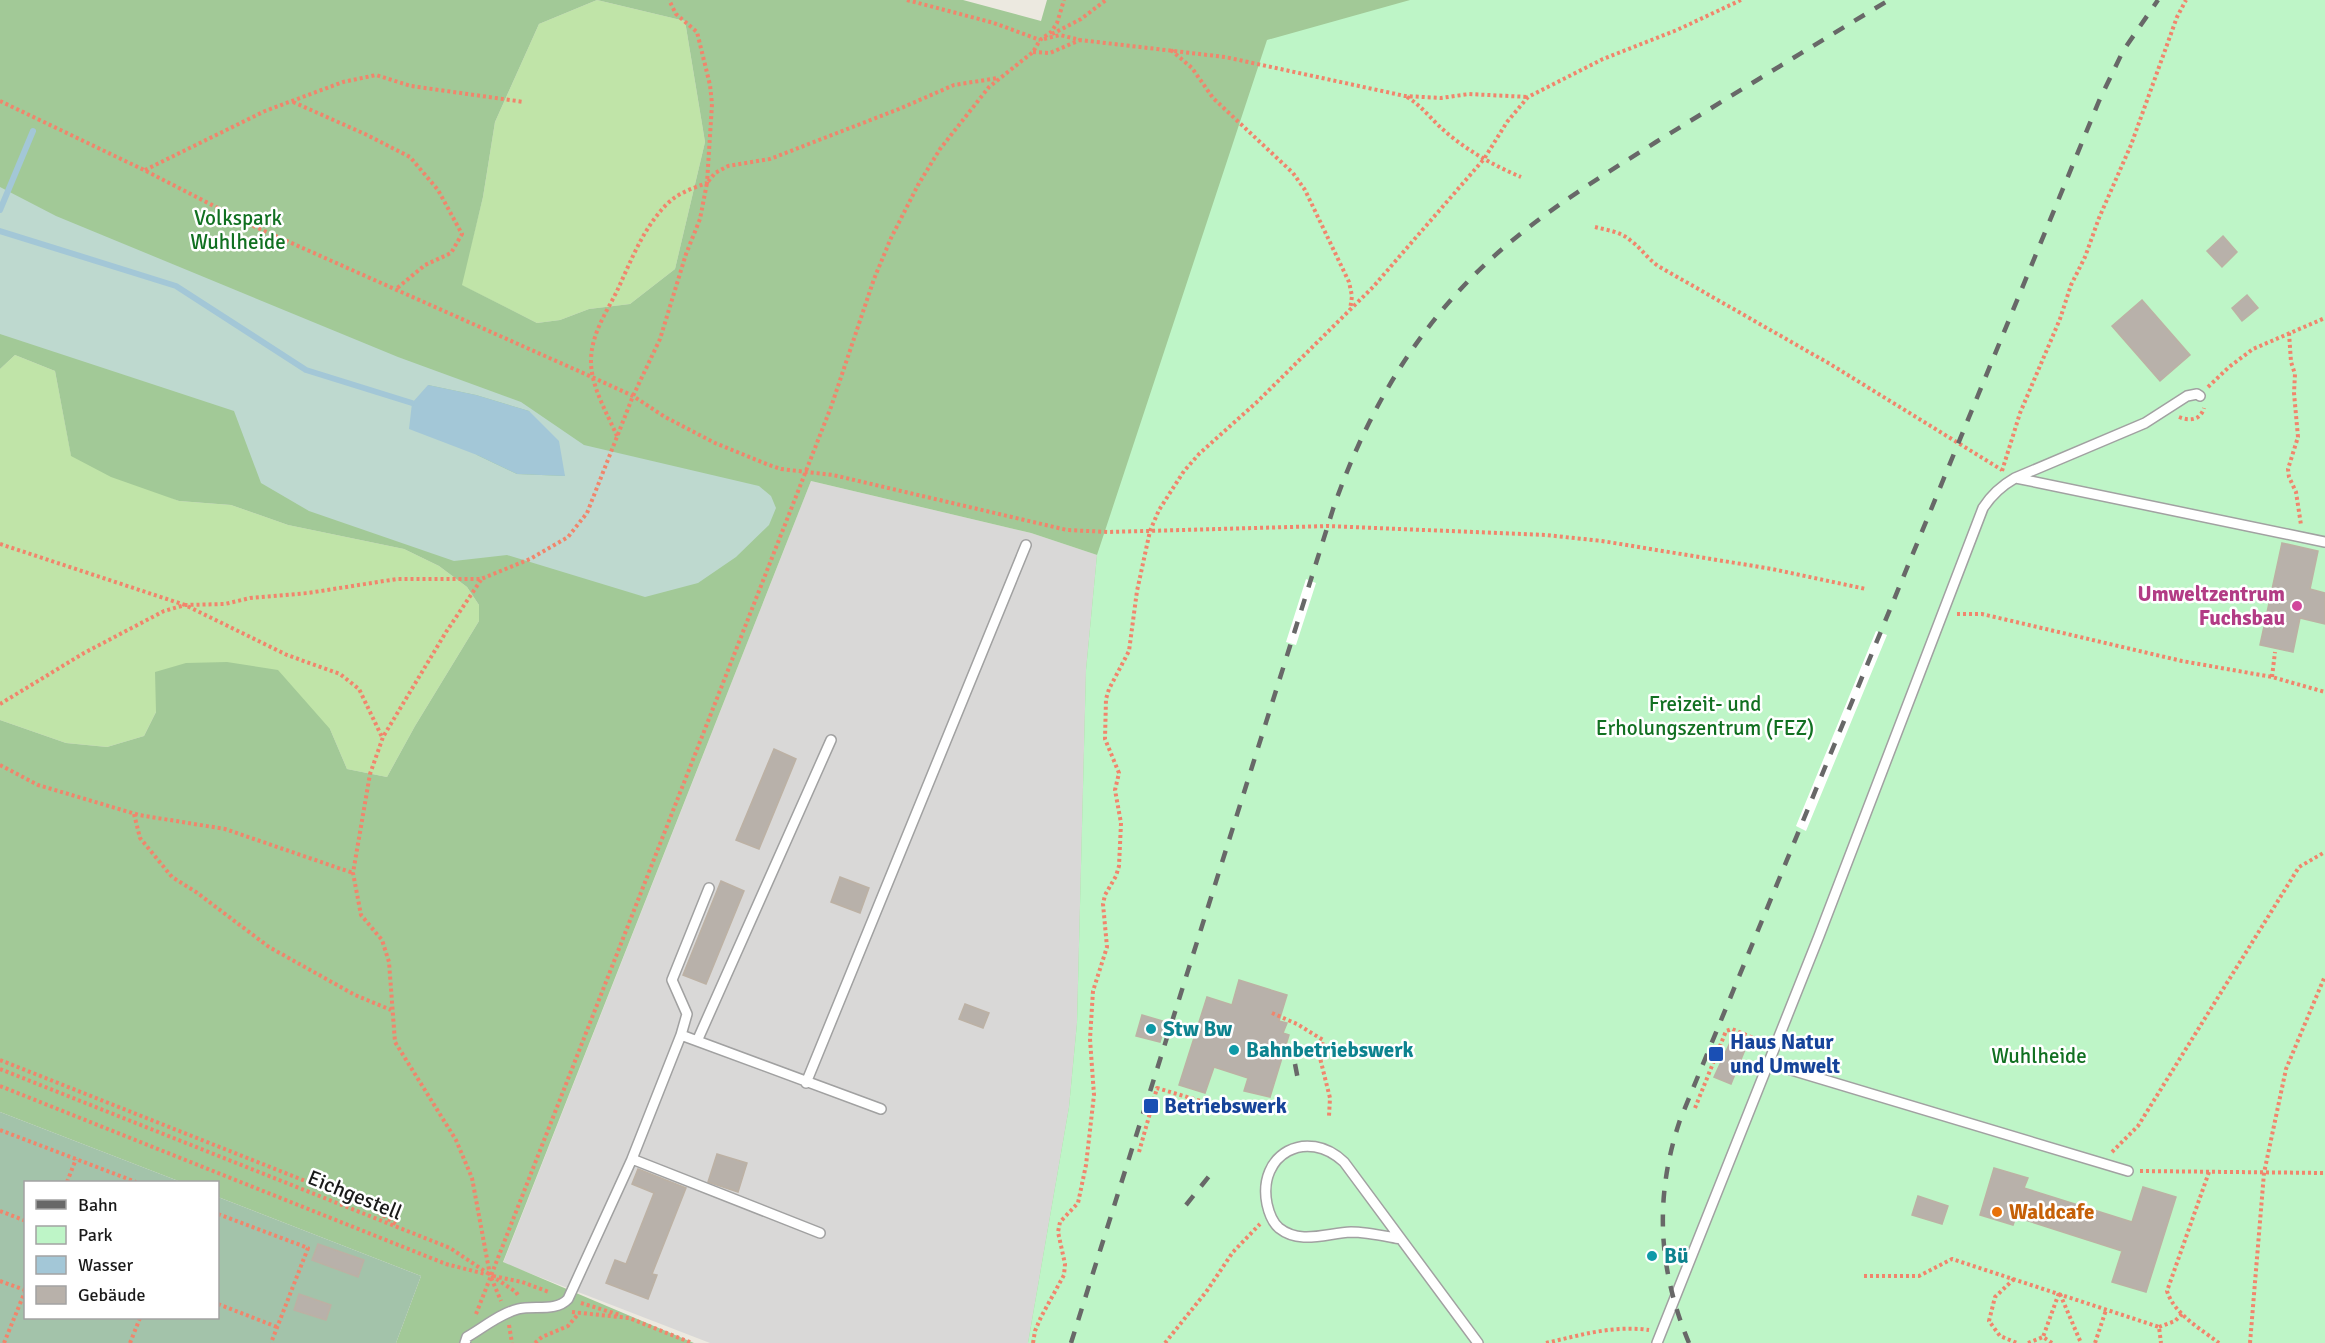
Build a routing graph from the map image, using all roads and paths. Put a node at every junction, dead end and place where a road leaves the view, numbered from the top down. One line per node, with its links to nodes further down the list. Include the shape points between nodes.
1 (669, 0): 20 (path, via 676,14 697,32 710,85)
2 (907, 0): 7 (path, via 994,23)
3 (1064, 0): 7 (path, via 1057,23)
4 (1106, 0): 7 (path, via 1082,19)
5 (1741, 0): 13 (path, via 1603,59)
6 (2186, 0): 31 (path, via 2131,145 2020,413)
7 (1040, 40): 8 (path, via 1060,35); 10 (path)
8 (1080, 40): 9 (path); 10 (path, via 1050,53)
9 (1171, 50): 12 (path, via 1272,66); 23 (path, via 1192,68 1213,98 1293,172 1349,282)
10 (1033, 52): 11 (path)
11 (998, 78): 20 (path, via 954,85 770,159 728,166); 32 (path, via 940,148 891,238)
12 (1406, 96): 13 (path); 17 (path)
13 (1528, 97): 17 (path)
14 (0, 101): 18 (path)
15 (292, 101): 16 (path, via 343,82 376,75 411,86); 18 (path); 22 (path, via 410,157 451,210 462,234 451,253 425,265)
16 (524, 102)
17 (1484, 159): 19 (path); 23 (path)
18 (144, 170): 22 (path, via 251,225)
19 (1521, 177)
20 (707, 183): 26 (path, via 668,202 654,218 600,322 591,360); 27 (path, via 700,219 660,339)
21 (1595, 226): 31 (path, via 1620,233 1658,266 1830,364)
22 (396, 289): 26 (path)
23 (1350, 310): 36 (path, via 1199,454 1159,510)
24 (2325, 318): 25 (path)
25 (2289, 333): 28 (path, via 2239,358); 38 (path, via 2298,437 2288,469)
26 (592, 377): 27 (path); 30 (path)
27 (633, 396): 30 (path); 32 (path, via 715,443 769,465)
28 (2200, 396): 29 (lane, via 2187,396); 29 (path, via 2204,405 2199,417)
29 (2157, 417): 33 (lane)
30 (617, 436): 42 (path, via 587,513 568,537 530,559)
31 (2002, 470): 33 (path); 34 (path)
32 (805, 472): 35 (path, via 833,475); 90 (path)
33 (2015, 478): 34 (lane); 38 (lane)
34 (1991, 497): 45 (lane, via 1983,508)
35 (1036, 524): 36 (path, via 1067,530); 37 (path)
36 (1150, 531): 43 (path, via 1328,526 1546,535 1761,567); 115 (path, via 1131,645 1106,699 1106,739 1119,773 1115,790 1121,823 1120,855 1116,876 1103,904 1107,947 1093,992 1090,1039 1094,1095 1086,1165 1078,1203 1060,1222 1064,1275 1041,1317)
37 (1031, 532)
38 (2303, 537): 39 (lane)
39 (2325, 542)
40 (0, 544): 44 (path)
41 (1026, 545): 66 (lane)
42 (482, 579): 44 (path, via 397,579 225,604); 50 (path)
43 (1866, 589)
44 (185, 605): 49 (path, via 164,611 84,653); 50 (path, via 287,655 339,674 359,689)
45 (1938, 630): 47 (path, via 1955,615 1982,614 2182,661); 62 (lane)
46 (2276, 652): 47 (path)
47 (2272, 677): 48 (path)
48 (2325, 692)
49 (0, 704)
50 (383, 737): 55 (path, via 370,774)
51 (831, 740): 61 (lane)
52 (0, 765): 53 (path, via 38,785)
53 (133, 813): 55 (path, via 225,829); 58 (path, via 140,838 172,877 269,947 355,995)
54 (2325, 852): 76 (path, via 2299,867 2138,1126)
55 (353, 873): 58 (path, via 361,915 382,940 390,962)
56 (709, 888): 60 (lane, via 672,980 687,1014)
57 (2325, 976): 79 (path, via 2286,1069)
58 (391, 1010): 90 (path, via 395,1042 456,1140 472,1178)
59 (1272, 1013): 71 (path, via 1323,1040 1320,1058 1330,1098)
60 (681, 1035): 61 (lane); 75 (lane)
61 (698, 1039): 66 (lane)
62 (1775, 1047): 64 (lane); 68 (path, via 1732,1029 1726,1031)
63 (0, 1060): 87 (path, via 371,1207)
64 (1768, 1064): 76 (lane); 108 (lane)
65 (0, 1069): 87 (path, Eichgestell)
66 (806, 1083): 69 (lane)
67 (0, 1086): 90 (path, via 446,1264)
68 (1695, 1108)
69 (881, 1109)
70 (1244, 1109): 73 (path, via 1234,1111 1157,1088)
71 (1329, 1116)
72 (0, 1130): 74 (path)
73 (1139, 1152)
74 (76, 1159): 81 (path); 82 (path)
75 (632, 1159): 88 (lane); 98 (lane, via 568,1299 557,1307)
76 (2101, 1163): 77 (lane)
77 (2128, 1171): 78 (path)
78 (2209, 1172): 79 (path); 103 (path, via 2168,1284 2170,1300)
79 (2264, 1173): 80 (path); 126 (path)
80 (2325, 1173)
81 (67, 1181)
82 (133, 1181)
83 (0, 1211): 86 (path)
84 (219, 1214): 105 (path, via 308,1248)
85 (1270, 1216): 89 (lane, via 1290,1235 1318,1237 1349,1232); 89 (lane, via 1266,1179 1274,1164 1288,1150 1313,1145 1334,1152 1344,1162); 116 (path, via 1233,1252)
86 (24, 1220)
87 (405, 1231): 90 (path, Eichgestell, via 450,1248)
88 (820, 1233)
89 (1401, 1239): 117 (lane)
90 (490, 1275): 98 (path, Eichgestell, via 516,1292); 101 (path); 109 (path)
91 (1864, 1276): 92 (path, via 1919,1276 1952,1259)
92 (2014, 1279): 96 (path); 119 (path, via 1995,1297 1989,1321 2000,1336)
93 (0, 1281): 94 (path)
94 (24, 1290)
95 (24, 1293): 110 (path)
96 (2059, 1293): 99 (path); 107 (path); 122 (path)
97 (219, 1304): 105 (path)
98 (527, 1307): 101 (lane)
99 (2106, 1310): 106 (path); 123 (path)
100 (568, 1312): 102 (path)
101 (506, 1313): 109 (lane)
102 (579, 1313): 113 (path, via 568,1326); 114 (path, via 629,1318)
103 (2182, 1314): 106 (path); 125 (path)
104 (139, 1319): 111 (path)
105 (277, 1327): 112 (path)
106 (2159, 1327): 124 (path)
107 (2043, 1337): 120 (path); 121 (path)
108 (1659, 1338): 118 (path, via 1626,1328)
109 (466, 1340)
110 (4, 1343)
111 (130, 1343)
112 (271, 1343)
113 (535, 1343)
114 (692, 1343)
115 (1033, 1343)
116 (1165, 1343)
117 (1478, 1343)
118 (1546, 1343)
119 (2017, 1343)
120 (2028, 1343)
121 (2052, 1343)
122 (2080, 1343)
123 (2096, 1343)
124 (2161, 1343)
125 (2219, 1343)
126 (2250, 1343)

